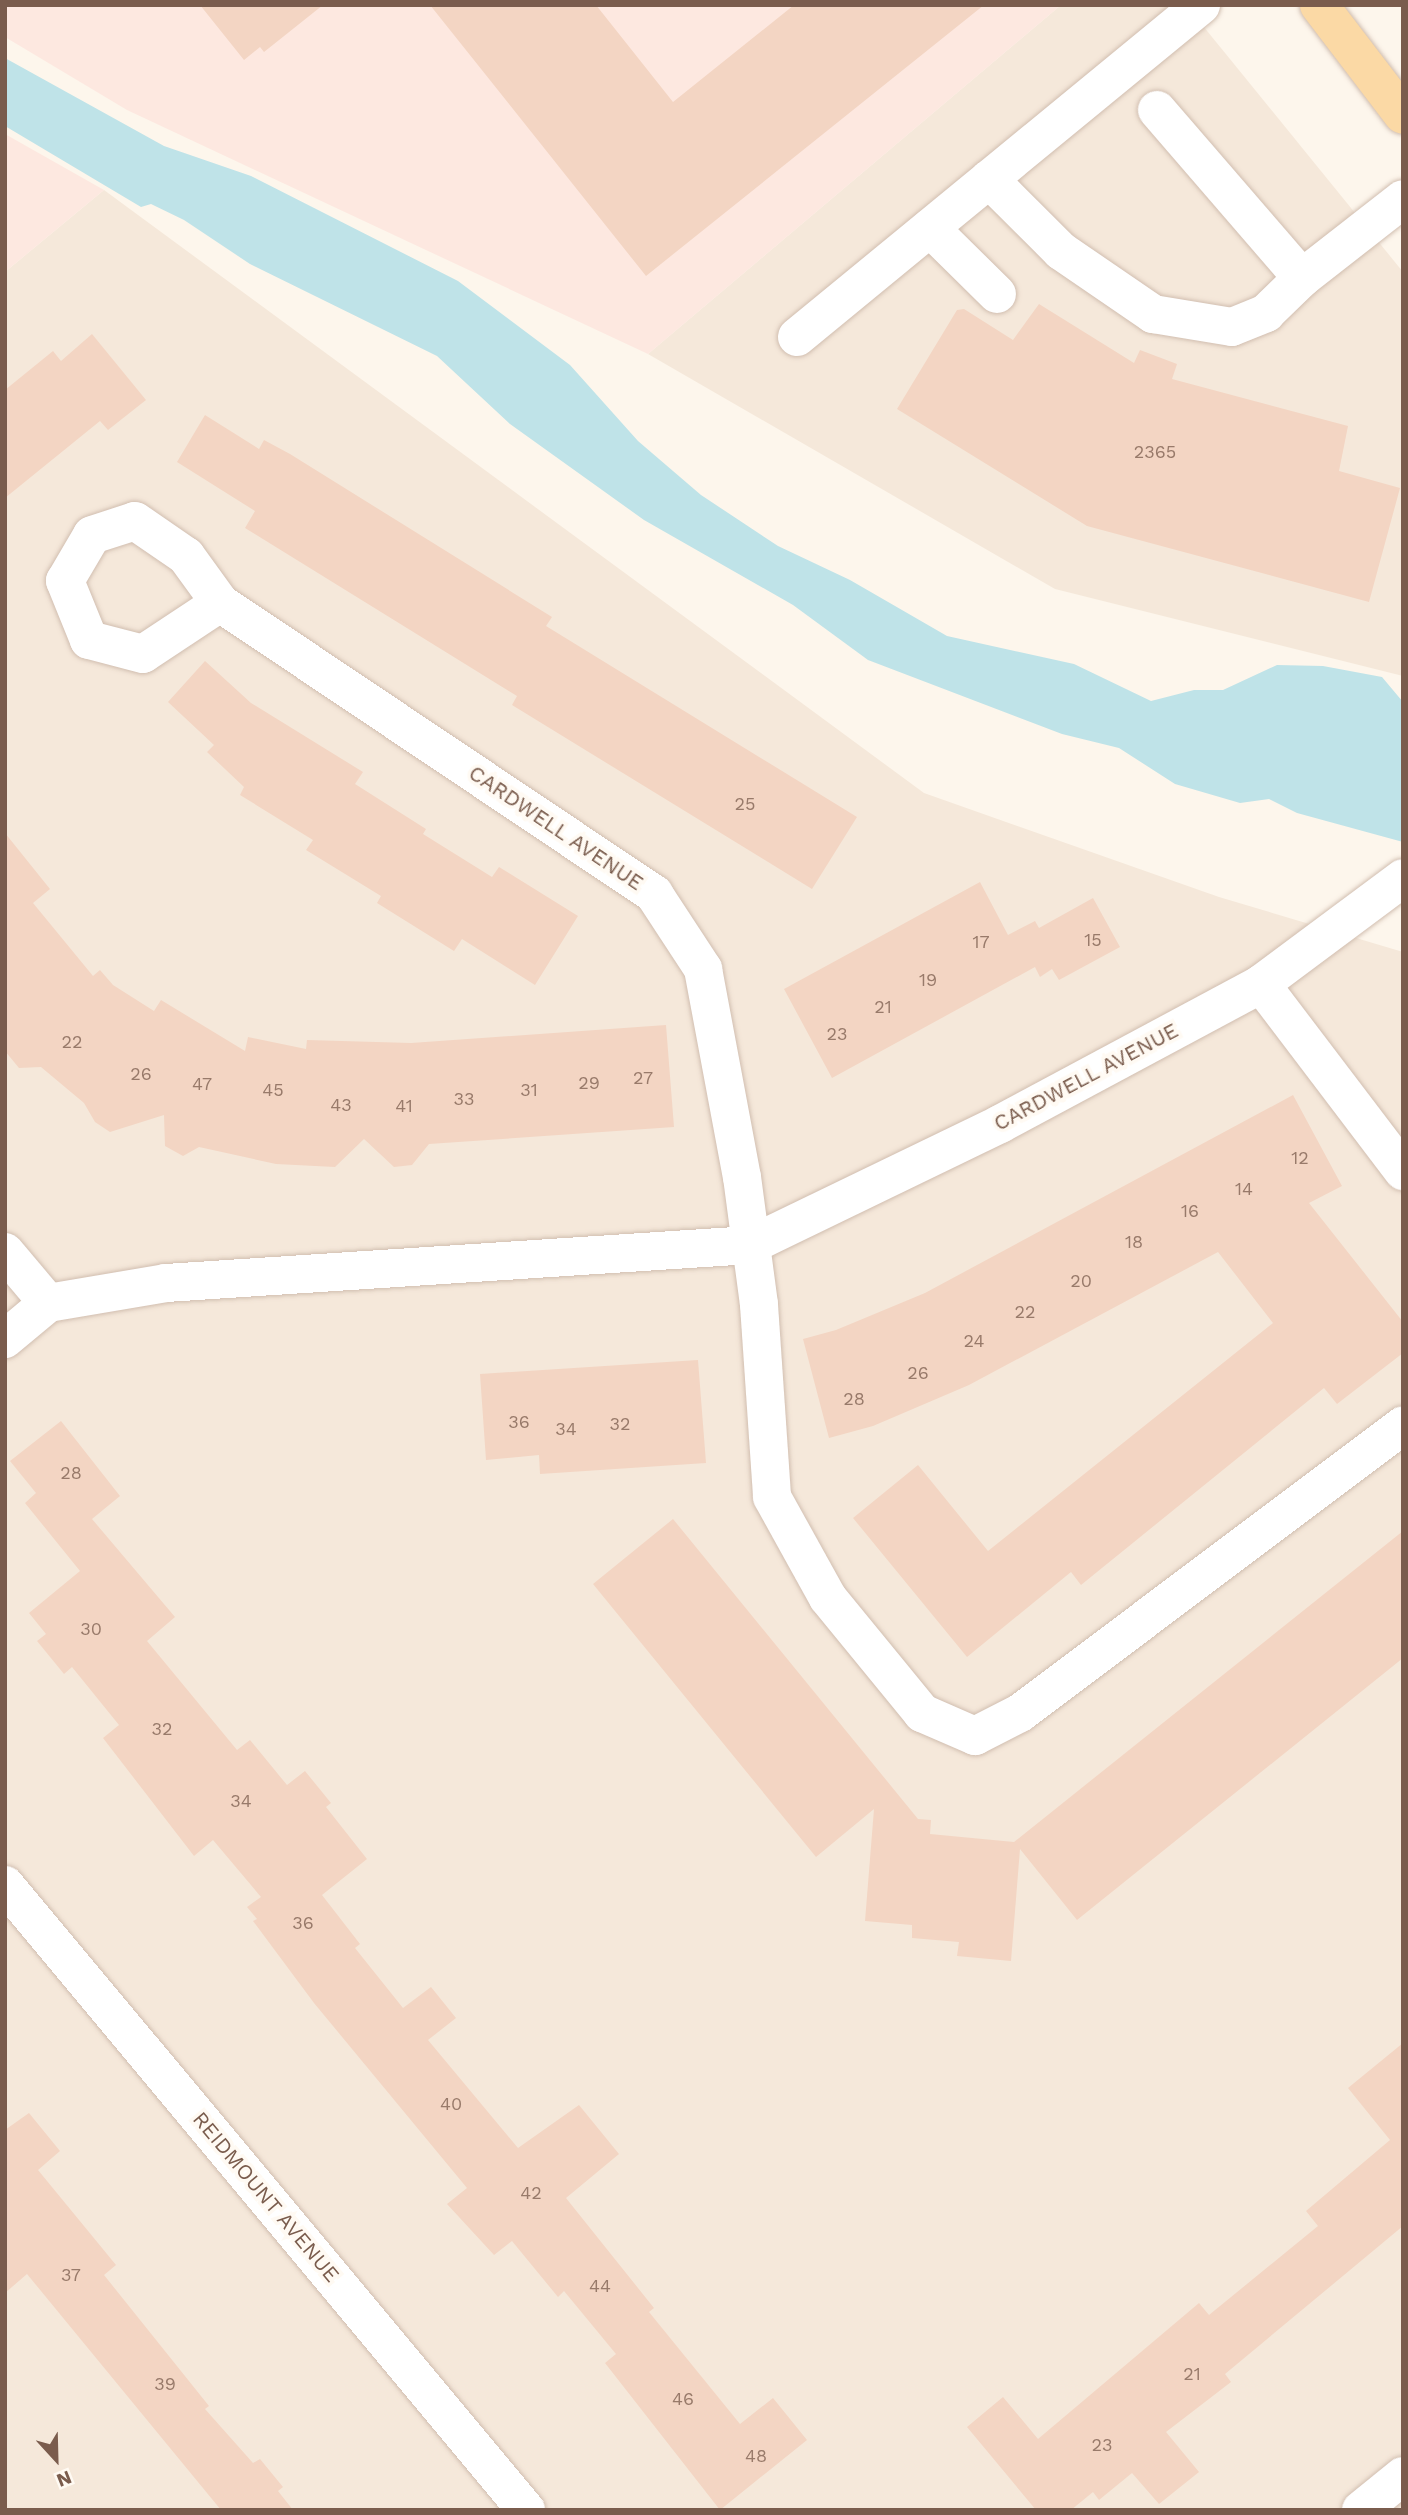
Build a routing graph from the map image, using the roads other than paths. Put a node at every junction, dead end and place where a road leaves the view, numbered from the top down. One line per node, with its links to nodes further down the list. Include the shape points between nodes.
1 (1201, 5): 5 (street)
2 (1319, 5): 4 (main road)
3 (1157, 110): 8 (street)
4 (1403, 115)
5 (989, 179): 7 (street); 8 (street, via 1061,251 1153,314 1232,327 1266,313)
6 (1403, 199): 8 (street)
7 (930, 228): 9 (street); 10 (street)
8 (1301, 278)
9 (997, 294)
10 (797, 337)
11 (220, 603): 15 (street, CARDWELL AVENUE, via 654,894 703,970 721,1053)
12 (1393, 886): 13 (street, CARDWELL AVENUE)
13 (1261, 984): 14 (street); 15 (street, CARDWELL AVENUE, via 1000,1124)
14 (1403, 1171)
15 (750, 1245): 17 (street, CARDWELL AVENUE, via 166,1283); 19 (street, via 772,1497 828,1598 922,1713 975,1736 1020,1713)
16 (5, 1252): 17 (street)
17 (48, 1303): 18 (street)
18 (5, 1339)
19 (1403, 1425)
20 (5, 1885): 22 (street, REIDMOUNT AVENUE)
21 (1403, 2476): 23 (street)
22 (526, 2510)
23 (1361, 2510)

